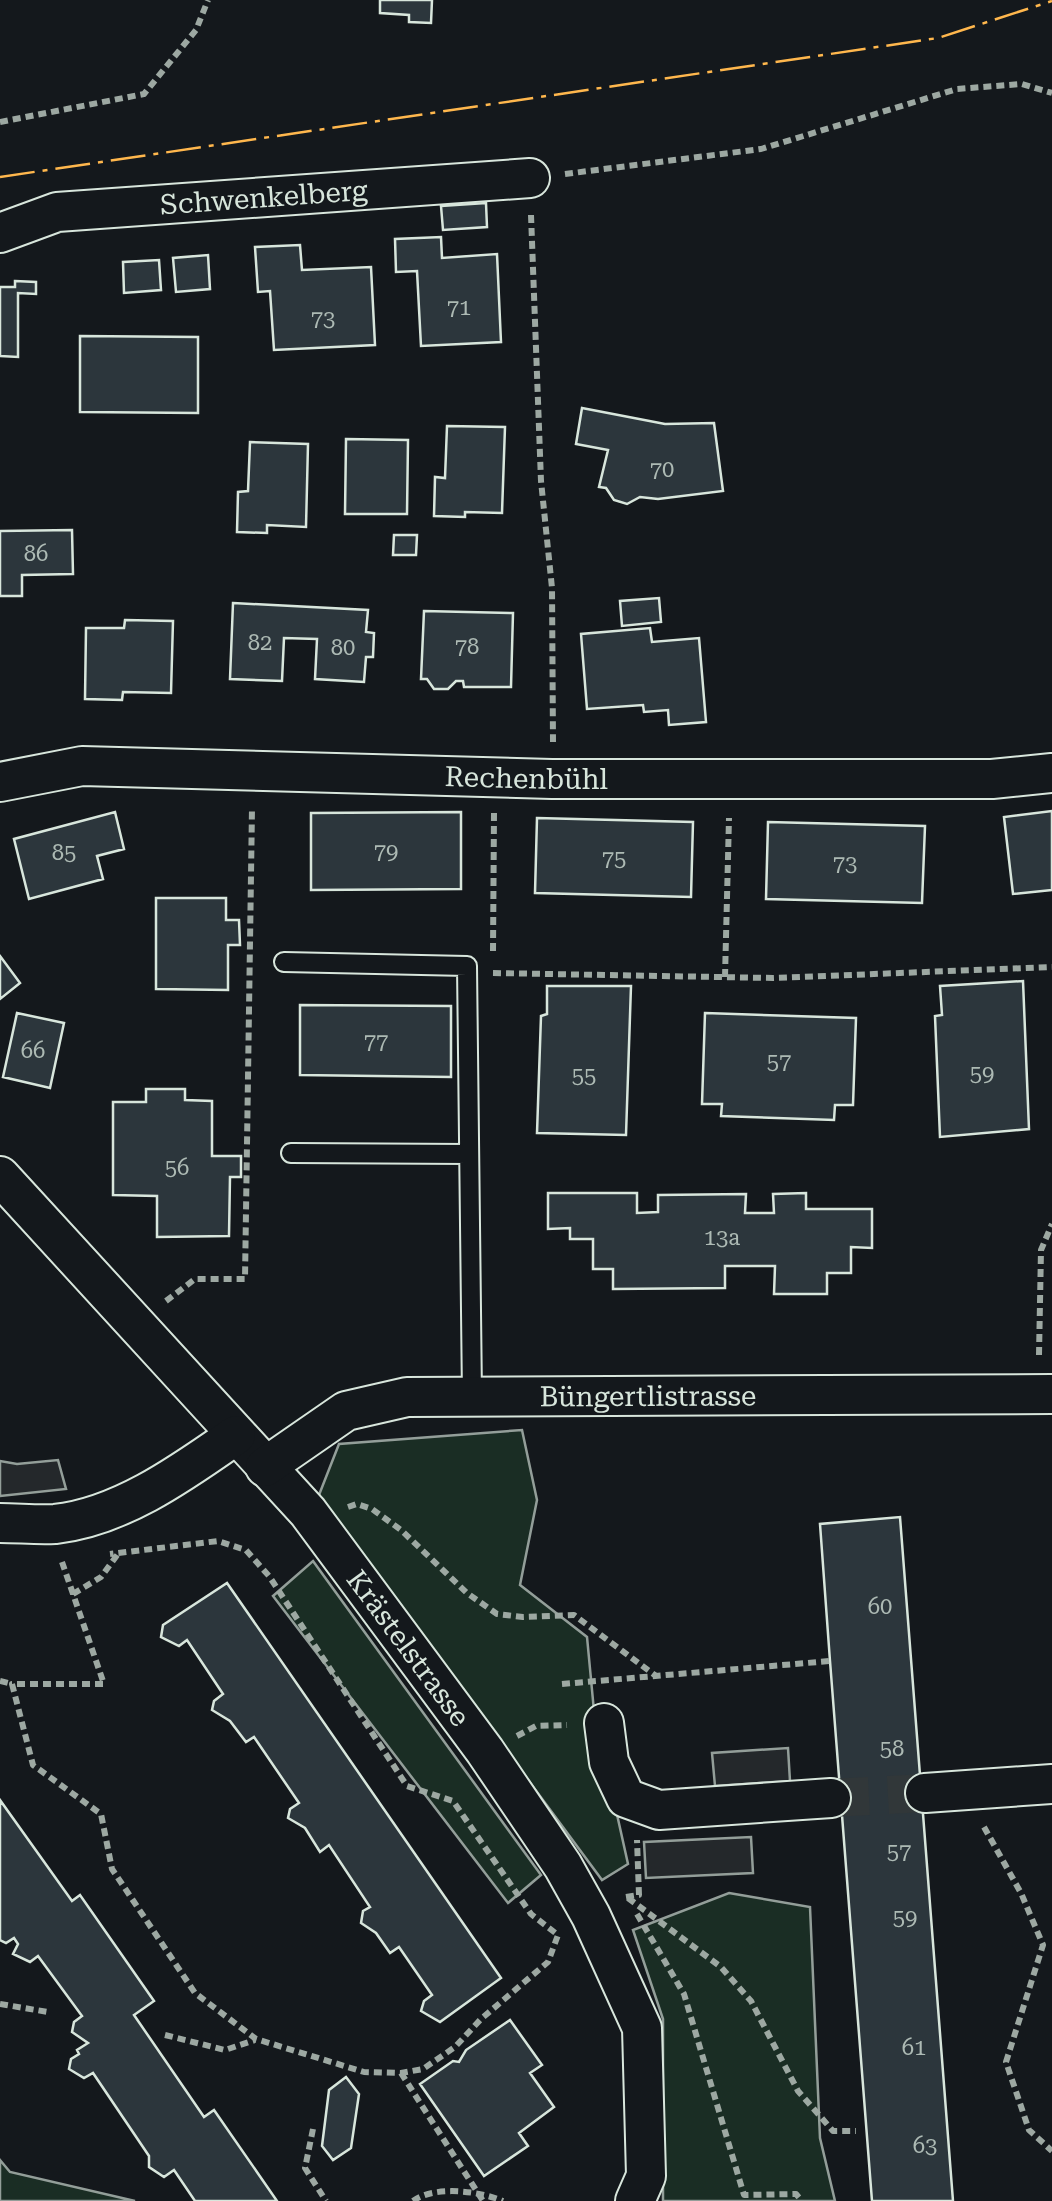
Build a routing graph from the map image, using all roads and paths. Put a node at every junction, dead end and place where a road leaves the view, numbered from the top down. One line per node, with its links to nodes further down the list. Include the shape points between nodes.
1 (208, 0): 3 (path, via 196,30 144,94)
2 (1052, 93): 4 (path, via 1022,84 957,89 762,148)
3 (0, 122)
4 (530, 178): 5 (street, Schwenkelberg, via 57,212); 8 (path, via 541,481 552,588)
5 (0, 234)
6 (252, 770): 8 (street, Rechenbühl); 10 (street, Rechenbühl, via 82,766); 19 (path, via 245,1279 195,1279)
7 (1052, 773): 9 (street, Rechenbühl)
8 (552, 779): 9 (street, Rechenbühl)
9 (730, 779): 14 (path)
10 (0, 782)
11 (284, 962): 16 (lane, via 467,966)
12 (1052, 967): 14 (path)
13 (492, 973): 14 (path)
14 (725, 977)
15 (291, 1153): 16 (lane)
16 (469, 1154): 21 (lane)
17 (0, 1176): 19 (street, Krästelstrasse)
18 (1052, 1224): 20 (path, via 1042,1250)
19 (138, 1324): 22 (street, Krästelstrasse)
20 (1046, 1394): 21 (street, Büngertlistrasse)
21 (472, 1397): 23 (street, Büngertlistrasse, via 407,1398 346,1411)
22 (236, 1435): 23 (street, Krästelstrasse); 26 (street, via 103,1514)
23 (265, 1467): 24 (street, Krästelstrasse)
24 (313, 1519): 31 (path, via 358,1504 372,1509 497,1614 574,1615); 36 (street, Krästelstrasse)
25 (0, 1523): 26 (street)
26 (55, 1524): 29 (path)
27 (98, 1553): 28 (path)
28 (118, 1554): 29 (path, via 101,1577); 47 (path, via 218,1541 246,1550 407,1786 453,1800 531,1914 558,1935 548,1962 455,2046 423,2069)
29 (74, 1594): 33 (path, via 104,1684)
30 (830, 1661): 31 (path)
31 (656, 1676): 34 (path)
32 (0, 1682): 33 (path)
33 (12, 1684): 46 (path, via 33,1765 100,1814 112,1869 195,1993)
34 (562, 1684)
35 (604, 1723): 36 (path, via 536,1726); 39 (street, via 610,1762 626,1798 660,1810)
36 (484, 1752): 55 (street, Krästelstrasse, via 564,1866 642,2028 646,2176)
37 (1052, 1784): 38 (street)
38 (925, 1793)
39 (831, 1798)
40 (983, 1826): 50 (path, via 1043,1945 1006,2062 1029,2130)
41 (636, 1846): 42 (path)
42 (639, 1895)
43 (0, 2004): 44 (path)
44 (48, 2012)
45 (165, 2035): 46 (path, via 225,2050)
46 (256, 2040): 47 (path, via 364,2072)
47 (401, 2073): 53 (path, bridge)
48 (313, 2128): 51 (path, via 306,2168)
49 (856, 2131): 56 (path, via 833,2132 798,2091 751,2001 721,1967 627,1897 684,1994 744,2195 796,2194)
50 (1052, 2150)
51 (326, 2201)
52 (413, 2201): 54 (path, via 459,2192)
53 (483, 2201)
54 (502, 2201)
55 (635, 2201)
56 (802, 2201)

